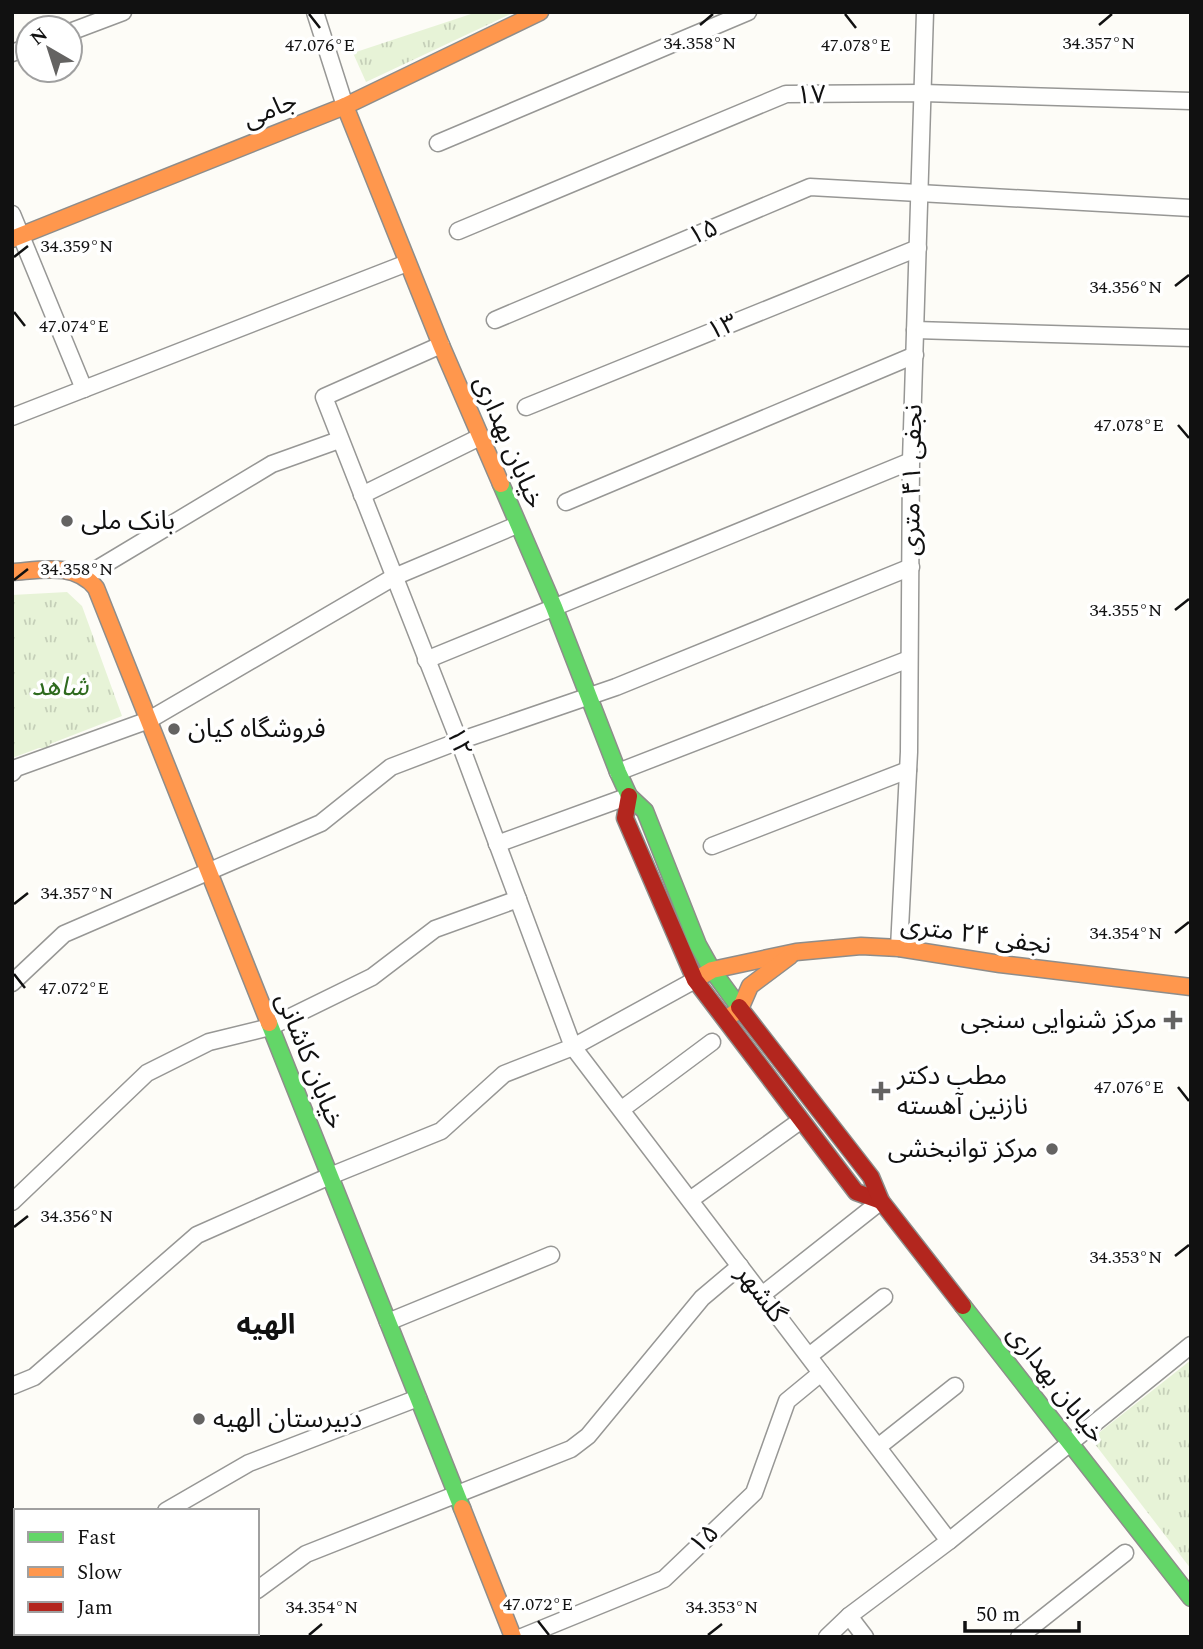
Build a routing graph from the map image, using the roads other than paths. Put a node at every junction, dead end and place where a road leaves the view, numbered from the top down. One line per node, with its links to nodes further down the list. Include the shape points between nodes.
1 (122, 12): 6 (street)
2 (315, 12): 9 (street)
3 (540, 12): 9 (street, جامی)
4 (748, 12): 10 (street)
5 (925, 12): 7 (street, نجفی ۴۱ متری)
6 (84, 27)
7 (923, 93): 8 (street, ۱۷); 11 (street, نجفی ۴۱ متری); 14 (street, ۱۷, via 786,94)
8 (1191, 102)
9 (345, 106): 15 (street, جامی); 17 (street, خیابان بهداری)
10 (438, 143)
11 (919, 193): 12 (street, ۱۵); 16 (street, نجفی ۴۱ متری); 18 (street, ۱۵, via 810,187)
12 (1191, 208)
13 (12, 214): 15 (street)
14 (458, 231)
15 (17, 237): 23 (street)
16 (918, 248): 19 (street, نجفی ۴۱ متری); 24 (street, ۱۳)
17 (407, 263): 21 (street, خیابان بهداری); 23 (street)
18 (495, 320)
19 (915, 330): 20 (street); 22 (street, نجفی ۴۱ متری)
20 (1191, 338)
21 (441, 345): 26 (street, خیابان بهداری); 27 (street, ۱۲, via 324,397)
22 (915, 355): 28 (street, نجفی ۴۱ متری); 30 (street)
23 (84, 389): 25 (street)
24 (526, 407)
25 (12, 417)
26 (480, 438): 29 (street); 31 (street, خیابان بهداری)
27 (339, 440): 29 (street, ۱۲); 34 (street, via 272,464)
28 (911, 461): 32 (street, نجفی ۴۱ متری); 36 (street)
29 (362, 495): 35 (street, ۱۲)
30 (566, 502)
31 (517, 525): 35 (street); 36 (street, خیابان بهداری)
32 (911, 567): 37 (street, نجفی ۴۱ متری); 39 (street)
33 (12, 572): 34 (street, via 67,570)
34 (87, 575): 40 (street, خیابان کاشانی)
35 (394, 577): 38 (street, ۱۲); 40 (street)
36 (554, 607): 38 (street); 39 (street, خیابان بهداری)
37 (909, 659): 42 (street, نجفی ۴۱ متری); 43 (street)
38 (426, 660): 41 (street, ۱۲)
39 (588, 697): 41 (street); 43 (street, خیابان بهداری)
40 (149, 720): 44 (street); 48 (street, خیابان کاشانی)
41 (458, 741): 46 (street, ۱۲); 48 (street, via 391,767 321,823)
42 (908, 770): 47 (street); 50 (street, نجفی ۴۱ متری)
43 (618, 772): 45 (street, خیابان بهداری)
44 (12, 773)
45 (629, 796): 46 (street); 52 (street, خیابان بهداری, via 645,811); 53 (street, خیابان بهداری, via 625,818)
46 (497, 844): 49 (street, ۱۲)
47 (712, 846)
48 (208, 871): 54 (street, via 64,933); 58 (street, خیابان کاشانی)
49 (518, 899): 58 (street, via 435,929 372,977); 60 (street, ۱۲)
50 (899, 948): 51 (street, نجفی ۲۴ متری); 55 (street, نجفی ۲۴ متری)
51 (796, 952): 52 (street, نجفی ۲۴ متری); 56 (street, via 750,986)
52 (712, 970): 53 (street, نجفی ۲۴ متری); 56 (street, خیابان بهداری)
53 (695, 980): 57 (street, خیابان بهداری); 60 (street)
54 (12, 982)
55 (1191, 987)
56 (740, 1009): 57 (street); 66 (street, خیابان بهداری, via 871,1177)
57 (724, 1021): 62 (street, خیابان بهداری)
58 (270, 1027): 63 (street, خیابان کاشانی); 64 (street, via 209,1042 147,1073)
59 (712, 1042): 61 (street)
60 (573, 1047): 61 (street, گلشهر); 63 (street, via 504,1074 441,1131)
61 (622, 1109): 65 (street, گلشهر)
62 (800, 1121): 65 (street); 66 (street, خیابان بهداری, via 856,1192)
63 (330, 1176): 71 (street, خیابان کاشانی); 75 (street, via 197,1235 34,1377)
64 (15, 1197)
65 (690, 1200): 68 (street, گلشهر)
66 (881, 1201): 69 (street); 78 (street, خیابان بهداری)
67 (551, 1255): 71 (street)
68 (740, 1266): 69 (street, گلشهر); 80 (street, via 702,1298 588,1436 571,1449)
69 (762, 1295): 73 (street, گلشهر)
70 (884, 1297): 73 (street)
71 (388, 1322): 77 (street, خیابان کاشانی)
72 (1191, 1345): 78 (street)
73 (809, 1356): 74 (street, گلشهر)
74 (821, 1373): 79 (street, گلشهر); 88 (street, ۱۵, via 788,1401 754,1493 664,1579)
75 (12, 1386)
76 (955, 1386): 79 (street)
77 (418, 1398): 80 (street, خیابان کاشانی); 81 (street, via 249,1463)
78 (1070, 1443): 82 (street); 85 (street, خیابان بهداری)
79 (878, 1447): 82 (street, گلشهر)
80 (456, 1495): 84 (street, via 306,1554); 87 (street, خیابان کاشانی)
81 (169, 1509)
82 (949, 1541): 86 (street)
83 (1125, 1553): 91 (street)
84 (259, 1589)
85 (1191, 1598)
86 (849, 1616): 89 (street); 90 (street)
87 (513, 1637)
88 (522, 1637)
89 (827, 1637)
90 (865, 1637)
91 (1019, 1637)

